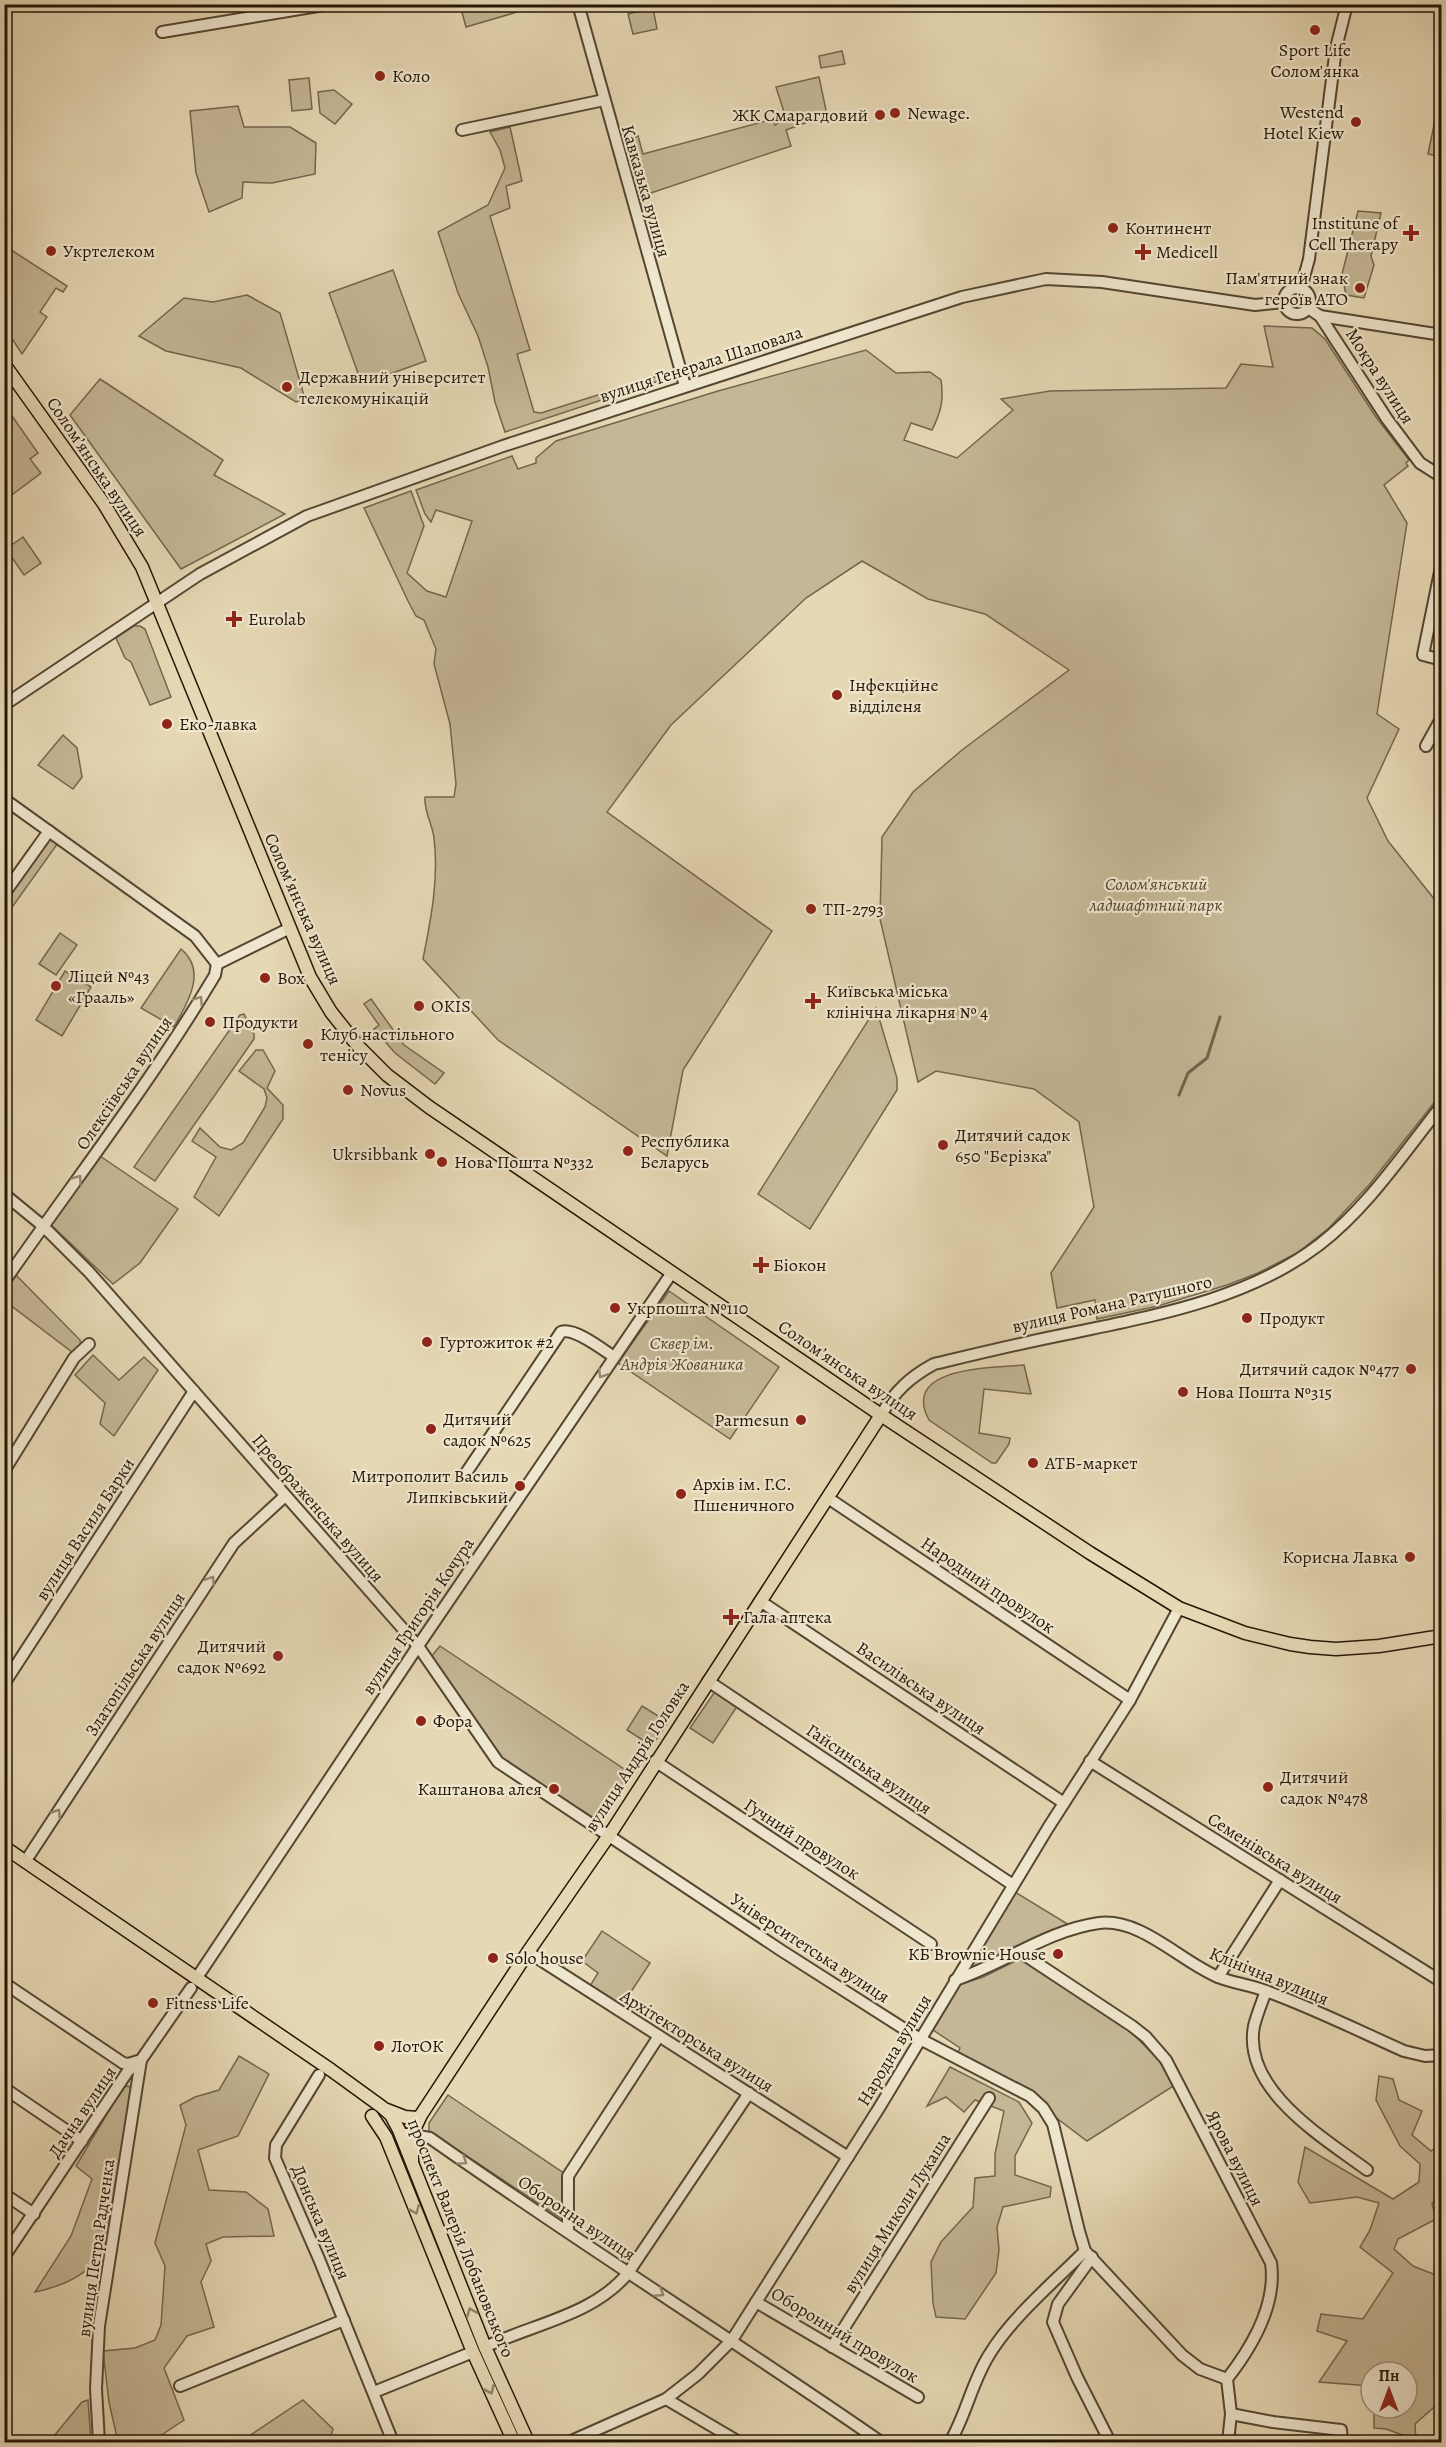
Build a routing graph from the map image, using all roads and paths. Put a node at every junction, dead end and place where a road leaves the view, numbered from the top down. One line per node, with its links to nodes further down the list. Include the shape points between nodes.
1 (330, 4): 4 (street)
2 (578, 4): 5 (street, Кавказька вулиця)
3 (1347, 4): 7 (street, via 1336,48 1309,260)
4 (162, 32)
5 (604, 100): 6 (street); 13 (street, Кавказька вулиця)
6 (462, 130)
7 (1301, 288): 8 (street, via 1288,291); 9 (street, via 1309,295)
8 (1283, 302): 9 (street, via 1294,314); 13 (street, вулиця Генерала Шаповала, via 1255,305 1101,282 1046,279 962,297)
9 (1308, 308): 10 (street)
10 (1320, 316): 11 (street); 14 (street, Мокра вулиця, via 1406,446 1420,463)
11 (1442, 335)
12 (4, 364): 16 (main road, Соломʼянська вулиця, via 104,504)
13 (685, 386): 16 (street, вулиця Генерала Шаповала, via 307,516)
14 (1442, 477)
15 (1442, 562): 17 (street, via 1423,655)
16 (158, 600): 18 (street, вулиця Генерала Шаповала); 24 (main road, Соломʼянська вулиця)
17 (1442, 660)
18 (4, 705)
19 (1442, 717): 20 (street)
20 (1426, 746)
21 (4, 799): 22 (street)
22 (49, 831): 23 (street); 25 (street, via 195,936)
23 (4, 894)
24 (290, 928): 25 (street); 29 (main road, Соломʼянська вулиця, via 310,977 332,1012 387,1075)
25 (217, 964): 28 (street, Олексіївська вулиця, one-way to 25, via 97,1154 208,987)
26 (1442, 1105): 34 (street, вулиця Романа Ратушного, via 1344,1223 1318,1246 1270,1276 1197,1304 934,1364 913,1376)
27 (4, 1194): 28 (street, Преображенська вулиця)
28 (43, 1226): 30 (street, Олексіївська вулиця); 33 (street, Преображенська вулиця)
29 (671, 1274): 32 (street, вулиця Григорія Кочура); 34 (main road, Соломʼянська вулиця)
30 (4, 1282)
31 (88, 1344): 35 (street, via 74,1358)
32 (614, 1356): 36 (street, via 574,1332 561,1332); 42 (street, вулиця Григорія Кочура, one-way to 42)
33 (194, 1391): 37 (street, Преображенська вулиця); 44 (street, вулиця Василя Барки)
34 (881, 1415): 38 (main road, вулиця Андрія Головка); 40 (main road, Соломʼянська вулиця)
35 (4, 1471)
36 (466, 1473)
37 (285, 1496): 42 (street, Преображенська вулиця); 51 (street, Златопільська вулиця, one-way to 37, via 234,1543)
38 (828, 1498): 39 (main road, вулиця Андрія Головка); 45 (street, Народний провулок)
39 (760, 1601): 43 (main road, вулиця Андрія Головка); 48 (street, Василівська вулиця)
40 (1179, 1608): 41 (main road, Соломʼянська вулиця, via 1245,1633 1310,1647 1379,1646); 45 (street, Народна вулиця)
41 (1442, 1636)
42 (418, 1646): 49 (street, Преображенська вулиця, via 498,1762); 61 (street, вулиця Григорія Кочура)
43 (708, 1681): 46 (main road, вулиця Андрія Головка); 53 (street, Гайсинська вулиця)
44 (4, 1684)
45 (1130, 1700): 47 (street, Народна вулиця)
46 (655, 1761): 49 (main road, вулиця Андрія Головка); 54 (street, Гучний провулок)
47 (1090, 1761): 48 (street, Народна вулиця); 52 (street, Семенівська вулиця)
48 (1064, 1803): 53 (street, Народна вулиця)
49 (609, 1834): 55 (main road, вулиця Андрія Головка); 64 (street, Університетська вулиця)
50 (4, 1847): 51 (main road, проспект Валерія Лобановського)
51 (26, 1862): 61 (main road, проспект Валерія Лобановського)
52 (1280, 1880): 57 (street); 59 (street, Семенівська вулиця)
53 (1013, 1885): 58 (street, Народна вулиця)
54 (931, 1944)
55 (528, 1952): 63 (street, Архітекторська вулиця); 72 (main road, вулиця Андрія Головка)
56 (1020, 1952): 57 (street, Клінічна вулиця, via 1074,1928 1117,1923 1135,1928); 58 (street, Клінічна вулиця); 90 (street, Ярова вулиця, via 1132,2026 1166,2060 1271,2263 1270,2298 1258,2330)
57 (1218, 1977): 62 (street, Клінічна вулиця)
58 (955, 1980): 64 (street, Народна вулиця)
59 (1442, 1982)
60 (4, 1983): 66 (street, via 123,2062)
61 (194, 1983): 66 (street, Дачна вулиця); 71 (main road, проспект Валерія Лобановського)
62 (1266, 1991): 65 (street, Клінічна вулиця, via 1404,2051); 77 (street, via 1254,2027 1255,2057 1271,2089 1289,2109)
63 (658, 2036): 69 (street, Архітекторська вулиця); 80 (street, via 568,2176)
64 (920, 2039): 76 (street, Народна вулиця); 81 (street, Університетська вулиця, via 1030,2096 1043,2108 1059,2142 1078,2230)
65 (1442, 2055)
66 (141, 2060): 74 (street, Дачна вулиця, via 128,2072); 96 (street, вулиця Петра Радченка, via 99,2326)
67 (320, 2075): 85 (street, Донська вулиця, via 274,2152)
68 (4, 2088): 74 (street)
69 (748, 2093): 76 (street, Архітекторська вулиця); 83 (street)
70 (989, 2098): 88 (street, вулиця Миколи Лукаша)
71 (377, 2111): 72 (main road); 73 (main road, via 388,2127); 75 (main road, проспект Валерія Лобановського)
72 (419, 2118): 73 (main road, вулиця Андрія Головка, via 405,2126)
73 (406, 2133): 75 (main road); 80 (street, Оборонна вулиця, one-way to 80, via 430,2138); 87 (main road, проспект Валерія Лобановського, one-way to 73, via 412,2162)
74 (82, 2141): 79 (street, Дачна вулиця)
75 (393, 2155): 89 (main road, проспект Валерія Лобановського, one-way to 89)
76 (848, 2157): 84 (street, Народна вулиця)
77 (1367, 2170)
78 (4, 2194): 79 (street)
79 (34, 2214): 82 (street, Дачна вулиця)
80 (568, 2232): 83 (street, Оборонна вулиця)
81 (1089, 2254): 90 (street, Університетська вулиця, via 1182,2355 1200,2369); 103 (street, via 999,2339); 104 (street, via 1058,2304 1053,2322)
82 (4, 2258)
83 (628, 2272): 86 (street, Оборонна вулиця, one-way to 86); 87 (street, via 613,2290 592,2303)
84 (756, 2302): 86 (street, Народна вулиця); 88 (street, Оборонний провулок)
85 (345, 2320): 91 (street); 92 (street, Донська вулиця)
86 (732, 2340): 94 (street, Народна вулиця); 102 (street, Оборонна вулиця)
87 (485, 2347): 99 (main road, проспект Валерія Лобановського)
88 (832, 2347): 93 (street, Оборонний провулок)
89 (473, 2352): 92 (street); 98 (main road, проспект Валерія Лобановського, one-way to 98)
90 (1227, 2379): 95 (street)
91 (180, 2386)
92 (374, 2392): 97 (street, Донська вулиця)
93 (918, 2397)
94 (666, 2399): 100 (street, Народна вулиця); 101 (street)
95 (1231, 2414): 105 (street); 106 (street, via 1341,2430)
96 (99, 2442)
97 (393, 2442)
98 (514, 2442)
99 (528, 2442)
100 (569, 2442)
101 (739, 2442)
102 (881, 2442)
103 (950, 2442)
104 (1110, 2442)
105 (1228, 2442)
106 (1342, 2442)

